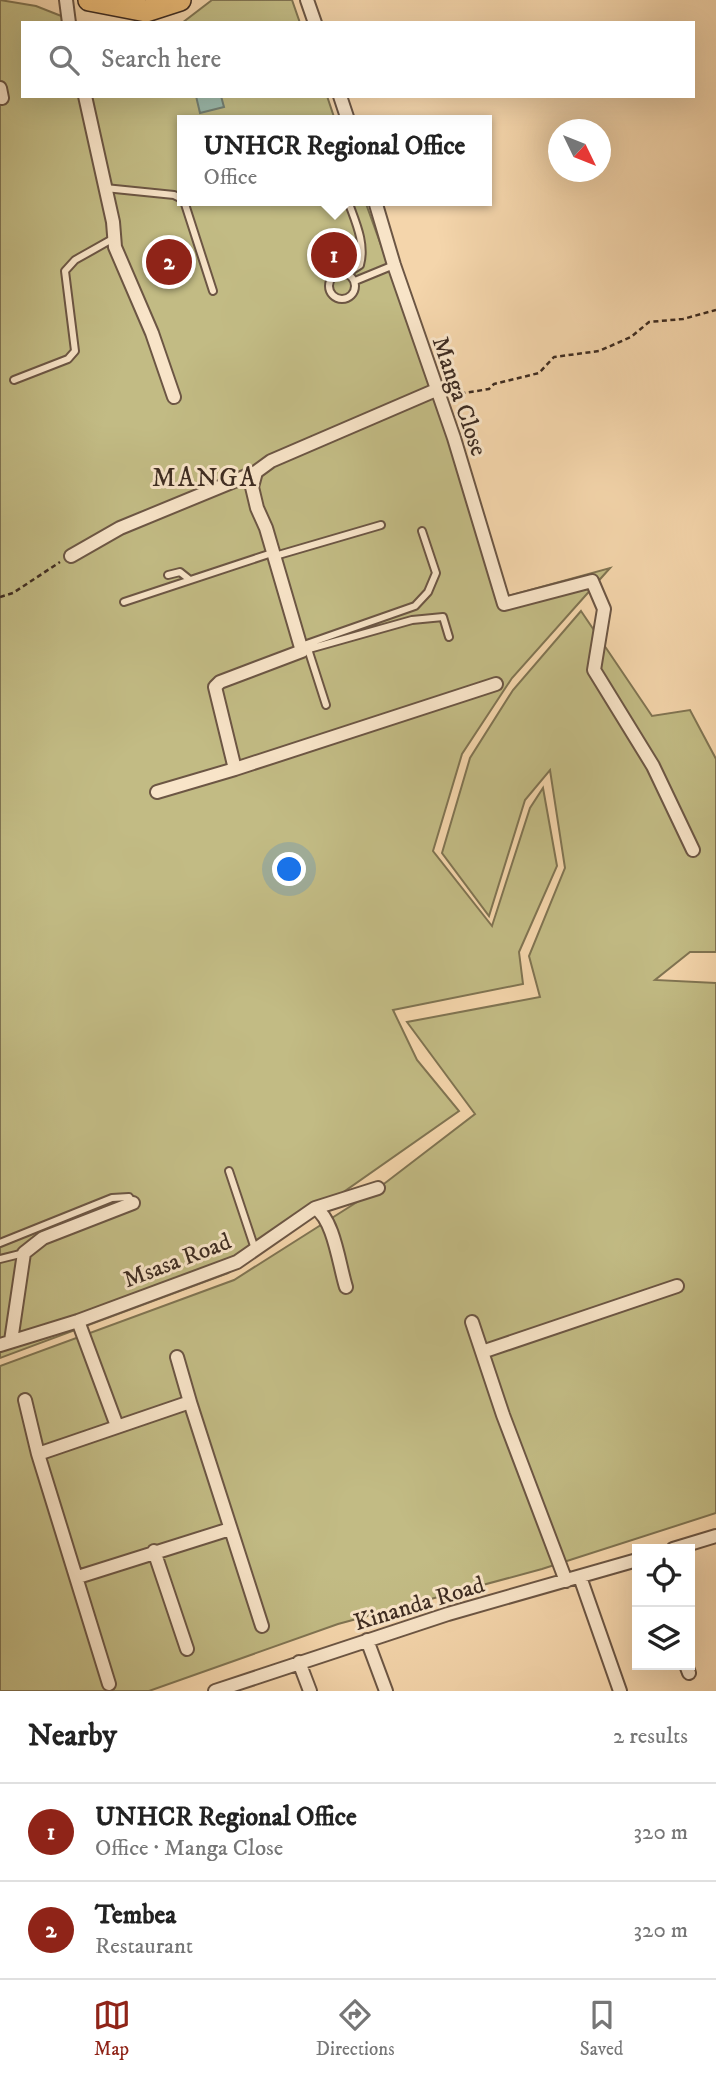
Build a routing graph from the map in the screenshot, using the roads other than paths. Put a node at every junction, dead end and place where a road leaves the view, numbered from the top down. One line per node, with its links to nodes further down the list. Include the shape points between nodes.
1 (65, 0): 5 (street)
2 (89, 0): 3 (main road, via 146,11)
3 (180, 0)
4 (307, 0): 6 (street)
5 (69, 21)
6 (314, 21)
7 (85, 98): 10 (street)
8 (341, 98): 9 (street)
9 (346, 115)
10 (105, 188): 11 (lane); 15 (street)
11 (177, 199)
12 (187, 206): 19 (lane)
13 (350, 206): 17 (lane, via 363,255 360,265)
14 (376, 206): 16 (street, Manga Close)
15 (114, 238): 20 (lane, via 75,260 65,271 75,351 61,363); 22 (street)
16 (394, 265): 18 (lane); 21 (street, Manga Close)
17 (346, 274): 18 (lane); 18 (lane, via 331,278 332,296 350,298)
18 (355, 281)
19 (213, 291)
20 (14, 380)
21 (438, 394): 23 (street, via 271,461); 37 (street, Manga Close, via 504,604 592,581 604,609 594,670 653,766)
22 (174, 397)
23 (256, 472): 26 (street, via 252,487); 27 (street, via 120,528)
24 (380, 525): 26 (lane)
25 (422, 531): 32 (lane, via 436,573 415,606)
26 (273, 555): 29 (lane); 32 (street)
27 (71, 556)
28 (168, 575): 29 (lane, via 180,572)
29 (190, 580): 30 (lane)
30 (124, 602)
31 (449, 637): 32 (lane, via 443,617 412,620)
32 (303, 649): 34 (lane); 35 (street, via 215,687)
33 (496, 684): 35 (street)
34 (326, 705)
35 (235, 769): 36 (street)
36 (157, 792)
37 (693, 850)
38 (229, 1171): 43 (lane)
39 (378, 1188): 41 (street, Msasa Road)
40 (133, 1203): 42 (lane, via 129,1197 112,1198); 44 (street, via 43,1238)
41 (315, 1208): 43 (street, Msasa Road); 47 (street, via 330,1226)
42 (0, 1243)
43 (256, 1251): 48 (street, Msasa Road, via 223,1268)
44 (24, 1253): 45 (lane); 50 (street)
45 (0, 1259)
46 (677, 1286): 51 (street)
47 (345, 1287)
48 (78, 1321): 50 (street, Msasa Road); 55 (street)
49 (472, 1322): 51 (street)
50 (6, 1343)
51 (482, 1352): 64 (street)
52 (177, 1357): 54 (street)
53 (25, 1400): 56 (street)
54 (190, 1402): 55 (street); 57 (street)
55 (117, 1426): 56 (street)
56 (38, 1454): 62 (street)
57 (230, 1529): 60 (street); 65 (street)
58 (716, 1536): 59 (street)
59 (690, 1544)
60 (154, 1551): 62 (street); 67 (street)
61 (632, 1561): 63 (street, Kinanda Road)
62 (78, 1577): 69 (street)
63 (580, 1577): 64 (street, Kinanda Road); 73 (street)
64 (566, 1581): 66 (street, Kinanda Road)
65 (262, 1626)
66 (367, 1640): 68 (street, Kinanda Road); 72 (street)
67 (187, 1649)
68 (299, 1662): 70 (street, Kinanda Road); 71 (street)
69 (109, 1684)
70 (215, 1691)
71 (310, 1691)
72 (386, 1691)
73 (620, 1691)

